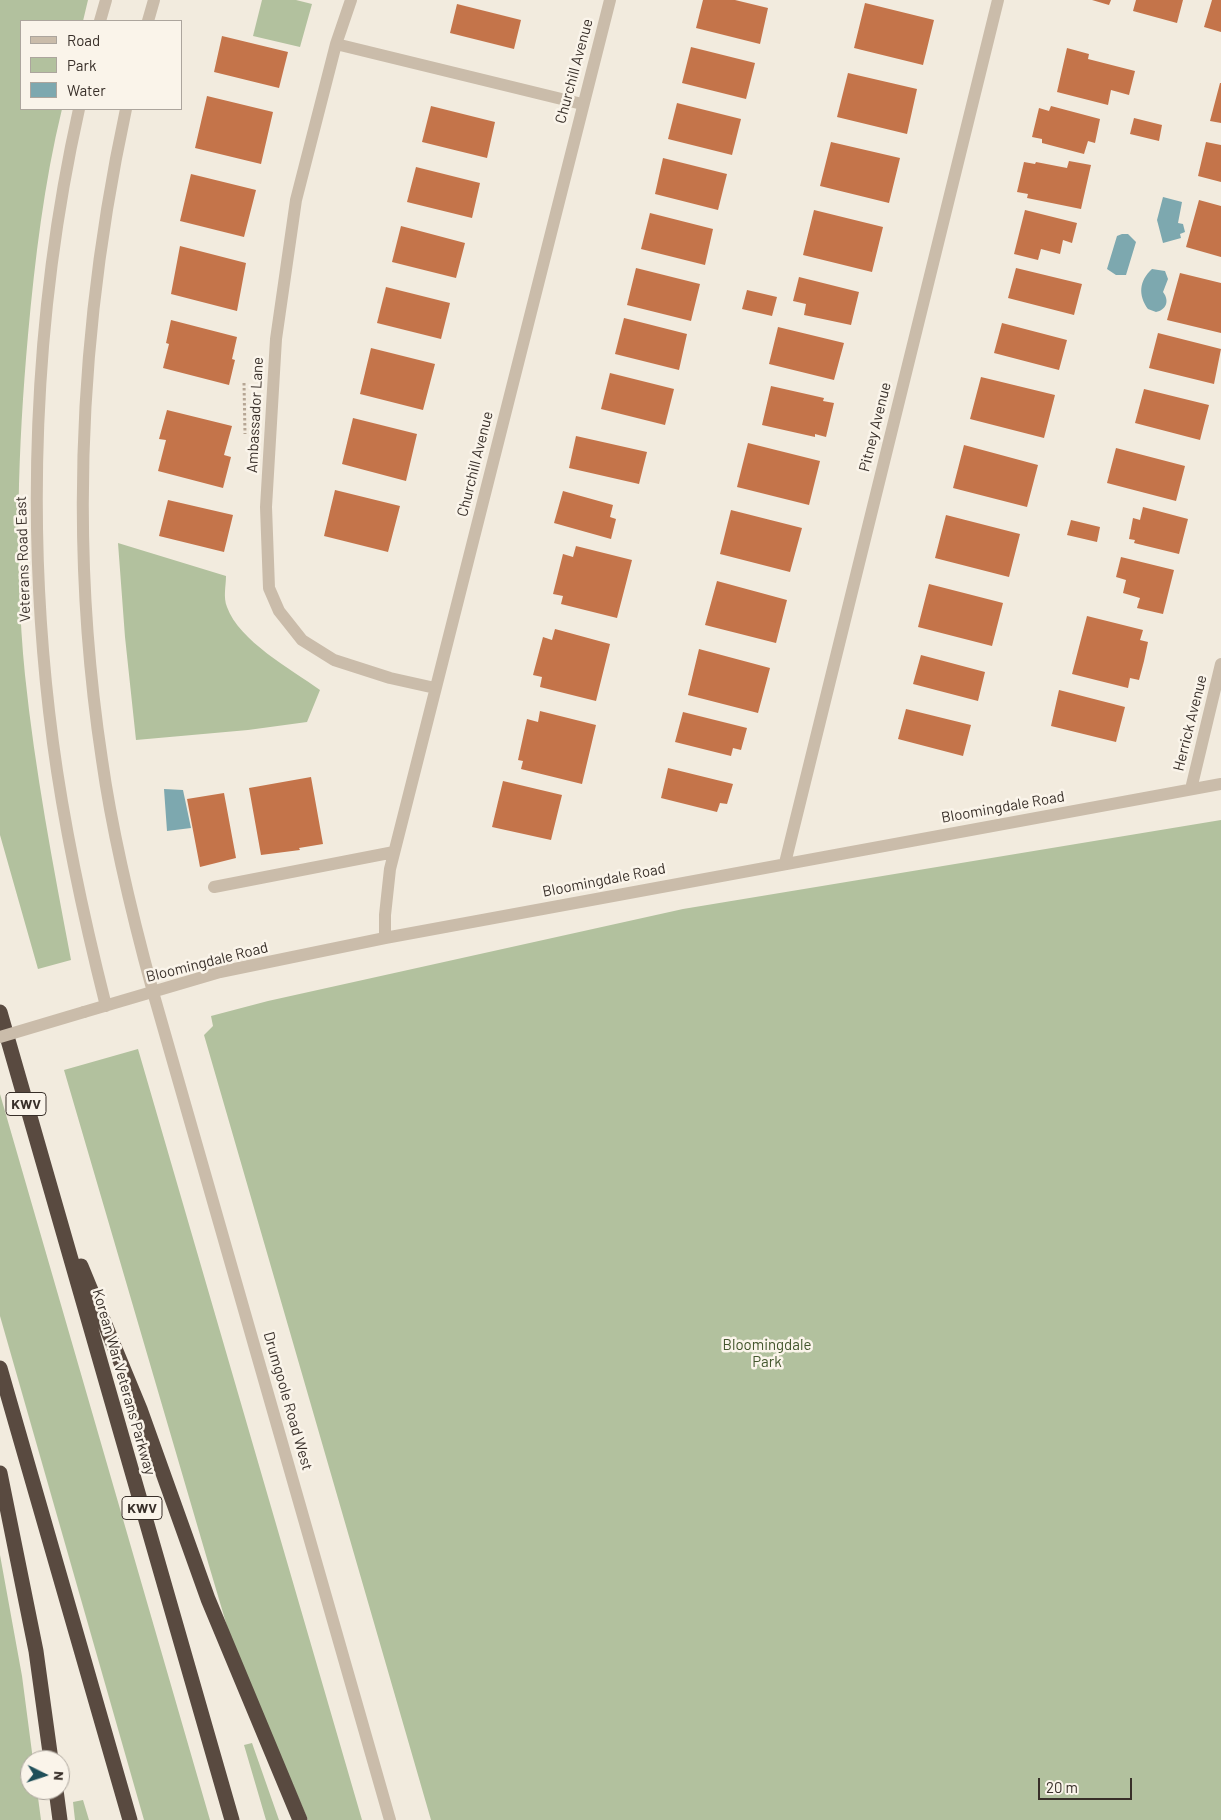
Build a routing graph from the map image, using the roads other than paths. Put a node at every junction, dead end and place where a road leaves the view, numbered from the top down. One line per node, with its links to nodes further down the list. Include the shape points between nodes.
1 (106, 0): 6 (street)
2 (154, 0): 7 (street)
3 (351, 0): 8 (street, Ambassador Lane)
4 (610, 0): 9 (street, Churchill Avenue)
5 (998, 0): 17 (street, Pitney Avenue)
6 (100, 20)
7 (148, 20)
8 (336, 44): 9 (street); 13 (street, Ambassador Lane, via 296,200 276,339 266,506 269,588 279,611 302,640 334,660)
9 (582, 104): 13 (street, Churchill Avenue)
10 (79, 110): 21 (street, Veterans Road East, via 57,225 45,330 38,453 39,570 46,677 60,789 83,910)
11 (126, 110): 20 (street, via 110,189 94,303 84,420 83,531 89,646 102,760 123,875)
12 (1221, 664): 15 (street, Herrick Avenue)
13 (435, 688): 16 (street, Churchill Avenue)
14 (1221, 784): 15 (street, Bloomingdale Road)
15 (1191, 789): 17 (street, Bloomingdale Road)
16 (394, 852): 18 (street); 19 (street, Churchill Avenue, via 387,891)
17 (786, 863): 19 (street, Bloomingdale Road)
18 (214, 887)
19 (385, 938): 20 (street, Bloomingdale Road, via 220,972)
20 (153, 992): 21 (street, Bloomingdale Road); 33 (street, Drumgoole Road West)
21 (106, 1006): 23 (street, Bloomingdale Road, bridge)
22 (0, 1012): 24 (highway, Korean War Veterans Parkway / KWV)
23 (0, 1036)
24 (52, 1196): 31 (highway, Korean War Veterans Parkway / KWV); 32 (highway, via 140,1409 208,1598)
25 (0, 1368): 30 (highway)
26 (0, 1473): 27 (highway, via 36,1651)
27 (51, 1750)
28 (57, 1800): 29 (highway)
29 (60, 1820)
30 (130, 1820)
31 (232, 1820)
32 (300, 1820)
33 (390, 1820)

